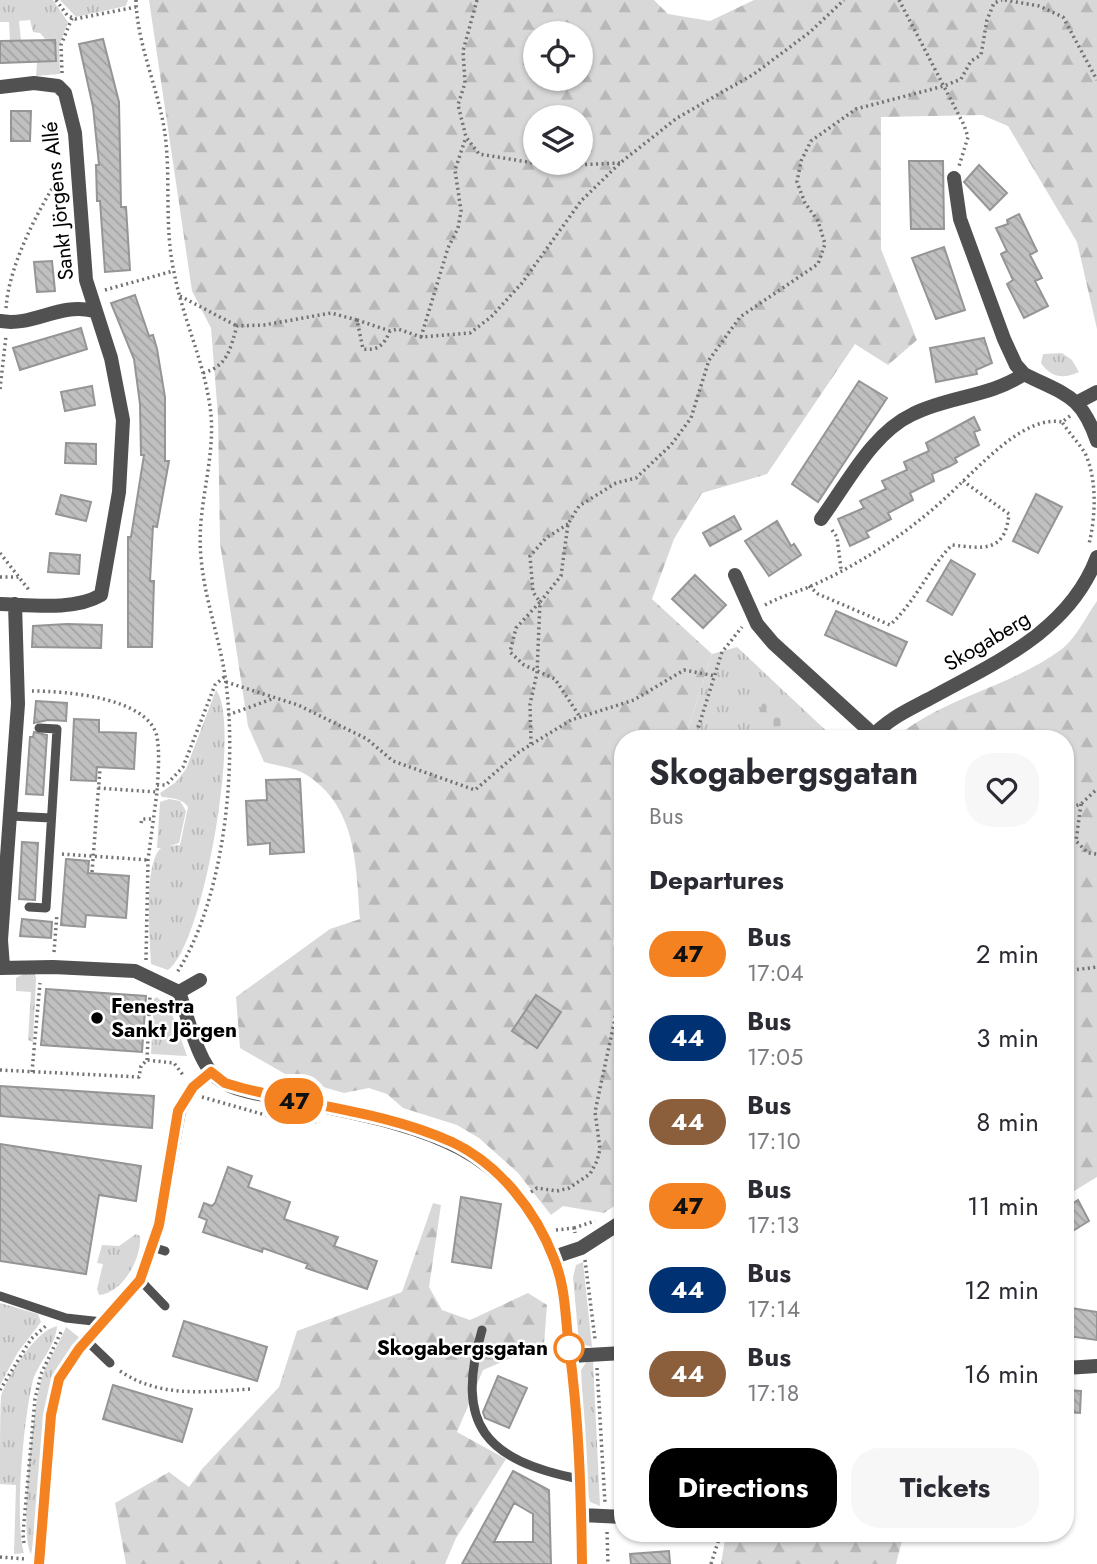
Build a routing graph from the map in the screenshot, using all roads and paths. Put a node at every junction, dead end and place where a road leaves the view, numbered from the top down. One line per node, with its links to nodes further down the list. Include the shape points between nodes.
1 (56, 0): 8 (path)
2 (136, 0): 7 (path)
3 (477, 0): 13 (path, via 463,51 465,83 458,105)
4 (844, 0): 15 (path, via 754,74 677,118)
5 (899, 0): 10 (path)
6 (1003, 0): 9 (path, via 1039,6 1063,17); 10 (path, via 994,4 986,20 981,55 971,61 961,79)
7 (136, 7): 8 (path); 17 (path, via 165,134)
8 (72, 18): 12 (path, via 60,50)
9 (1097, 80)
10 (944, 86): 16 (path, via 968,137); 36 (path, via 856,109 811,141 797,182 825,244 818,264 740,317 709,360 691,418 671,445 636,478 616,483 579,506)
11 (0, 87): 12 (street, Sankt Jörgens Allé, via 48,83)
12 (65, 93): 14 (street, Sankt Jörgens Allé)
13 (466, 137): 15 (path, via 479,154 540,164); 26 (path, via 455,170 458,228 447,248)
14 (77, 153): 18 (street, Sankt Jörgens Allé); 23 (path, via 51,190 20,255 9,284)
15 (620, 163): 26 (path, via 580,201 522,283 491,317 470,333)
16 (954, 178): 28 (street, via 960,219 1001,330)
17 (173, 271): 18 (path); 19 (path)
18 (89, 292): 20 (street, Sankt Jörgens Allé); 21 (street, Sankt Jörgens Allé)
19 (180, 296): 24 (path); 27 (path)
20 (75, 306): 21 (street, Sankt Jörgens Allé); 23 (street, Sankt Jörgens Allé)
21 (94, 311): 46 (street, Sankt Jörgens Allé, via 111,360 123,420 121,481 101,595 92,600)
22 (357, 320): 24 (path, via 331,313); 25 (path); 25 (path, via 363,349 384,344)
23 (4, 322): 29 (path)
24 (237, 326): 27 (path, via 227,358 218,369)
25 (390, 331): 26 (path)
26 (421, 337)
27 (203, 373): 49 (path, via 211,438 200,516 201,559)
28 (1024, 374): 31 (street); 35 (street, via 1004,387 913,414 895,425)
29 (0, 389)
30 (1097, 392): 31 (street)
31 (1081, 406): 32 (path); 33 (street)
32 (1062, 422): 34 (path, via 1041,422 990,452); 38 (path, via 1084,450 1094,480)
33 (1097, 441)
34 (963, 481): 39 (path, via 895,539); 43 (path, via 1009,514 1008,526 997,543 984,549 951,545 917,596 890,625)
35 (821, 519): 39 (path, via 837,537)
36 (568, 524): 44 (path, via 561,576); 44 (path, via 530,555 533,592)
37 (0, 553): 42 (path)
38 (1092, 554): 59 (street, Skogaberg, via 1078,593 1058,620 1017,650 892,719)
39 (841, 570): 43 (path)
40 (735, 575): 47 (street, Skogaberg)
41 (0, 577): 42 (path)
42 (19, 577): 46 (path)
43 (809, 586): 47 (path, via 774,600)
44 (540, 602): 48 (path); 48 (path, via 516,628 510,652)
45 (7, 604): 46 (street, Sankt Jörgens Allé); 52 (street, Sankt Jörgens Allé)
46 (38, 604)
47 (752, 616): 50 (path, via 727,642); 58 (street, Skogaberg, via 773,643)
48 (537, 673): 55 (path, via 555,680); 60 (path, via 530,704)
49 (225, 676): 51 (path); 62 (path, via 215,685 183,767 166,785)
50 (715, 676): 55 (path, via 684,670 634,700); 57 (path)
51 (226, 682): 53 (path); 54 (path)
52 (16, 691): 62 (path, via 81,693 148,720 157,736); 68 (street, Sankt Jörgens Allé)
53 (272, 698): 54 (path); 60 (path, via 298,705 367,739 393,761 467,789 482,786)
54 (228, 715): 86 (path, via 228,782 213,884)
55 (580, 717): 60 (path)
56 (39, 728): 69 (lane, via 57,729)
57 (698, 730)
58 (865, 730)
59 (880, 730)
60 (531, 744)
61 (100, 769): 63 (path)
62 (157, 785): 65 (path)
63 (98, 788): 65 (path); 73 (path)
64 (1097, 789): 66 (path)
65 (157, 792): 70 (path)
66 (1081, 804): 67 (path); 72 (path, via 1076,841 1088,853)
67 (1074, 806)
68 (11, 816): 69 (lane); 79 (street, Sankt Jörgens Allé)
69 (51, 818): 78 (lane, via 46,908)
70 (154, 818): 71 (path); 74 (path)
71 (141, 823)
72 (1097, 854)
73 (93, 856): 74 (path); 75 (path, via 62,854); 76 (path)
74 (148, 860): 81 (path)
75 (61, 867)
76 (92, 872)
77 (58, 906): 80 (path)
78 (29, 907)
79 (2, 913): 84 (street, Sankt Jörgens Allé)
80 (54, 957)
81 (145, 965)
82 (42, 967): 84 (street); 88 (street, via 135,971); 93 (path)
83 (1097, 967): 85 (path)
84 (1, 968)
85 (1074, 970)
86 (175, 976)
87 (200, 980): 88 (street)
88 (178, 992): 94 (street)
89 (162, 995): 91 (path, via 150,991)
90 (614, 1023): 97 (path, via 595,1112 597,1161 579,1184 531,1192)
91 (147, 1060): 93 (path, via 139,1077); 95 (path, via 174,1063)
92 (0, 1070): 93 (path)
93 (33, 1072)
94 (211, 1072): 95 (street); 99 (street, via 233,1085 394,1123 452,1142 493,1168)
95 (193, 1087): 96 (path, via 202,1097 224,1105 305,1123); 102 (street, via 178,1111 159,1249)
96 (324, 1122)
97 (538, 1203)
98 (614, 1227): 100 (street)
99 (551, 1229): 100 (path, via 573,1228); 101 (street)
100 (581, 1248): 101 (street); 109 (path, via 588,1267)
101 (554, 1258): 111 (street, via 567,1310)
102 (140, 1280): 104 (lane); 106 (street)
103 (0, 1296): 105 (lane)
104 (165, 1306)
105 (66, 1318): 106 (lane); 116 (path, via 46,1325 31,1339); 123 (path, via 35,1399 23,1534 28,1559)
106 (102, 1322): 108 (street)
107 (482, 1330): 117 (lane, via 473,1381 475,1410 484,1435 512,1457)
108 (82, 1345): 112 (lane); 121 (lane, via 59,1379 54,1397)
109 (596, 1353): 110 (street); 111 (street); 119 (path)
110 (614, 1353)
111 (571, 1356): 117 (street)
112 (110, 1363): 115 (path, via 135,1381 173,1392)
113 (1097, 1366): 114 (street)
114 (1074, 1367)
115 (250, 1389)
116 (0, 1390)
117 (579, 1479): 118 (street)
118 (582, 1515): 119 (street); 125 (street)
119 (607, 1516): 120 (street); 126 (path)
120 (614, 1516)
121 (42, 1531): 124 (street)
122 (719, 1542): 127 (path)
123 (0, 1557)
124 (39, 1564)
125 (582, 1564)
126 (608, 1564)
127 (711, 1564)

